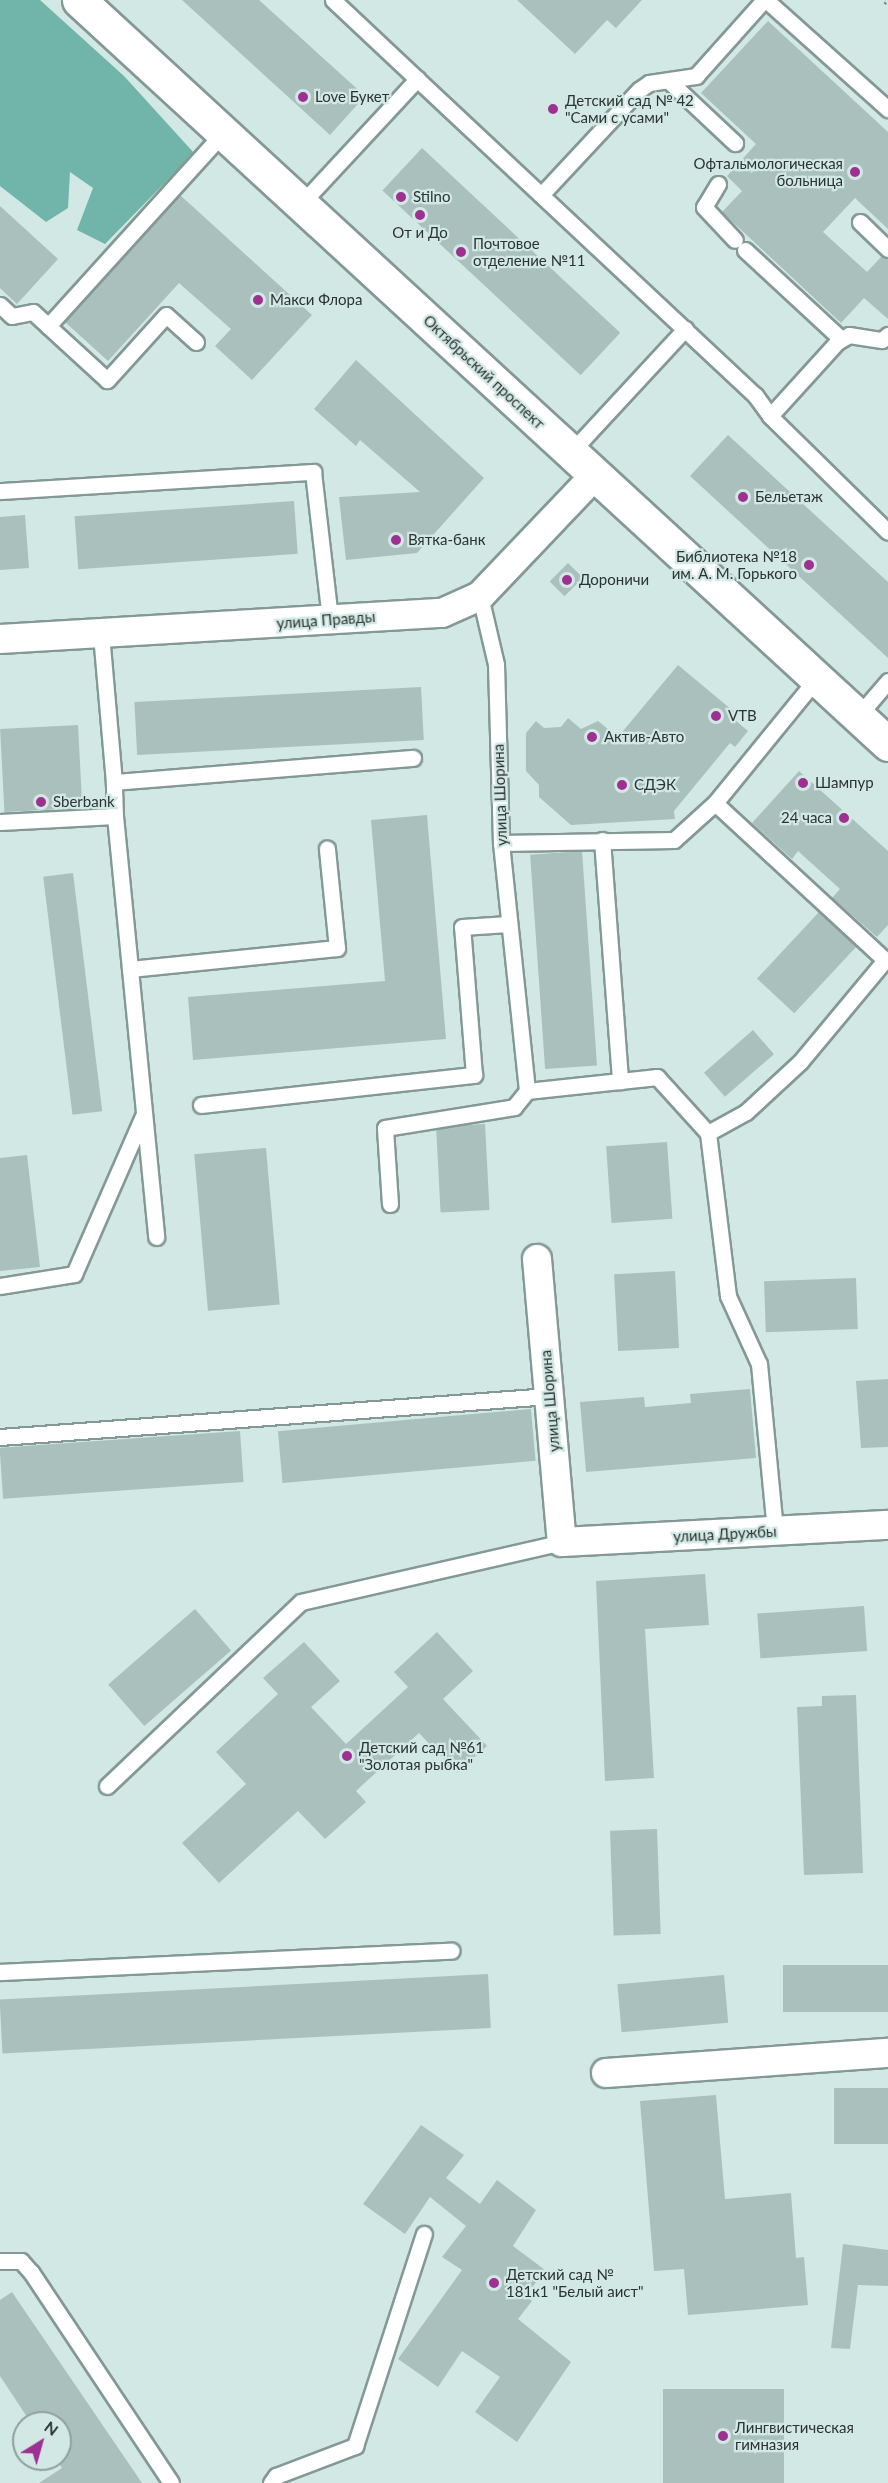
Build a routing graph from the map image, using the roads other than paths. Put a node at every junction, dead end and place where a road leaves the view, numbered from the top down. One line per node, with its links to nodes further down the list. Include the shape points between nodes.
1 (79, 0): 7 (main road, Октябрьский проспект)
2 (333, 0): 4 (lane)
3 (765, 0): 5 (lane, via 696,76); 6 (lane)
4 (417, 79): 10 (lane); 11 (lane)
5 (671, 83): 8 (lane); 10 (lane, via 649,83 639,90)
6 (888, 110)
7 (224, 132): 11 (main road, Октябрьский проспект); 16 (lane)
8 (735, 143)
9 (718, 184): 18 (lane, via 704,207)
10 (541, 195): 17 (lane)
11 (301, 204): 22 (main road, Октябрьский проспект)
12 (860, 222): 13 (lane)
13 (888, 249)
14 (0, 305): 15 (lane)
15 (6, 320): 16 (lane, via 33,312)
16 (48, 326): 20 (lane, via 107,380 166,315)
17 (686, 329): 21 (lane, via 755,395); 22 (lane)
18 (841, 339): 19 (lane, via 866,335); 21 (lane)
19 (886, 340)
20 (196, 342)
21 (770, 416): 25 (lane)
22 (571, 452): 23 (main road, Октябрьский проспект)
23 (596, 474): 26 (street, улица Правды); 30 (main road, Октябрьский проспект)
24 (0, 491): 27 (lane, via 313,472)
25 (888, 532)
26 (480, 596): 27 (street, улица Правды, via 442,613); 40 (lane, улица Шорина, via 496,664)
27 (330, 620): 28 (street, улица Правды)
28 (101, 634): 29 (street, улица Правды); 35 (lane)
29 (0, 639)
30 (817, 678): 32 (main road, Октябрьский проспект); 36 (lane)
31 (888, 681): 32 (lane)
32 (858, 716): 33 (main road, Октябрьский проспект)
33 (888, 744)
34 (413, 758): 35 (lane)
35 (114, 782): 37 (lane)
36 (714, 803): 39 (lane, via 674,840); 43 (lane)
37 (115, 816): 38 (lane); 44 (lane)
38 (0, 822)
39 (602, 840): 40 (lane); 45 (lane)
40 (501, 843): 42 (lane, улица Шорина)
41 (327, 849): 44 (lane, via 337,948)
42 (508, 924): 46 (lane, улица Шорина); 47 (lane, via 462,927 474,1075)
43 (886, 958): 49 (lane, via 801,1062 746,1112)
44 (130, 969): 48 (lane)
45 (620, 1081): 46 (lane); 49 (lane, via 657,1077)
46 (527, 1091): 50 (lane, via 514,1107 385,1128)
47 (201, 1105)
48 (144, 1113): 51 (lane); 53 (lane, via 74,1274)
49 (708, 1133): 57 (lane, via 728,1296 759,1364)
50 (390, 1204)
51 (156, 1237)
52 (537, 1258): 54 (street, улица Шорина)
53 (0, 1286)
54 (549, 1396): 55 (lane); 58 (street, улица Шорина)
55 (0, 1437)
56 (888, 1525): 57 (street, улица Дружбы)
57 (775, 1531): 58 (street, улица Дружбы)
58 (562, 1542): 59 (lane, via 301,1602)
59 (107, 1786)
60 (452, 1951): 61 (lane)
61 (0, 1972)
62 (888, 2054): 63 (street)
63 (606, 2073)
64 (424, 2234): 67 (lane, via 356,2446 276,2476)
65 (0, 2261): 66 (lane, via 21,2261 31,2272)
66 (171, 2483)
67 (271, 2483)

